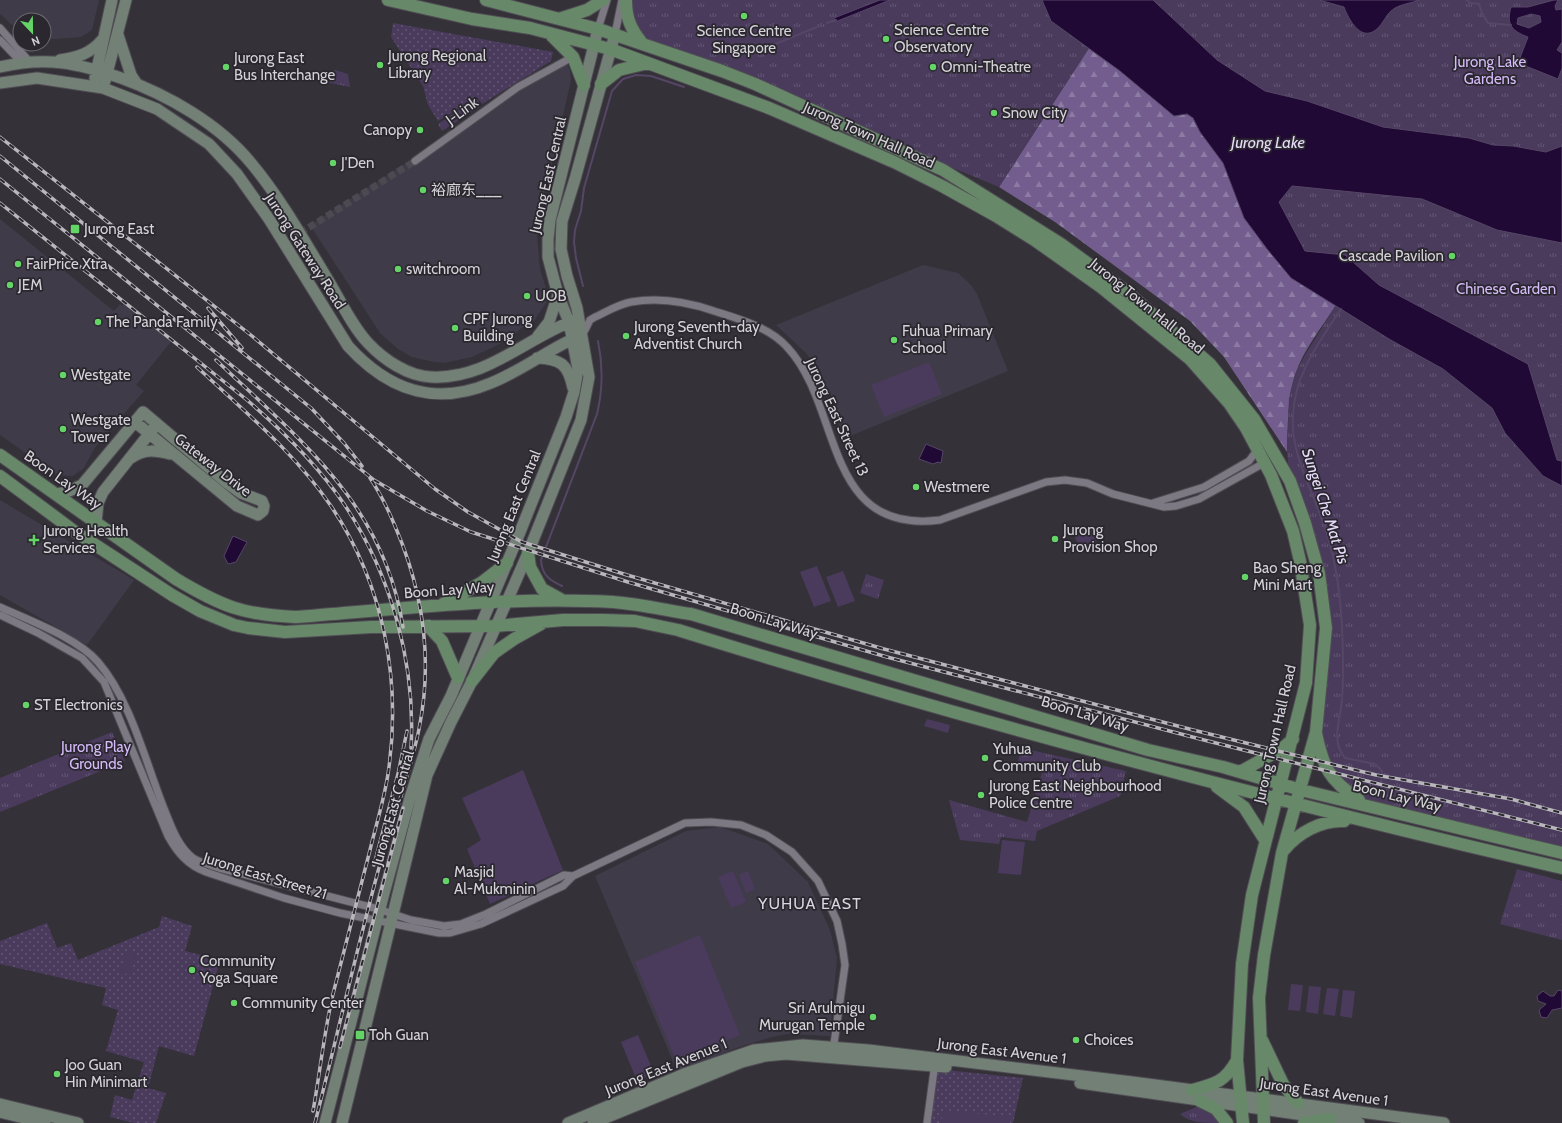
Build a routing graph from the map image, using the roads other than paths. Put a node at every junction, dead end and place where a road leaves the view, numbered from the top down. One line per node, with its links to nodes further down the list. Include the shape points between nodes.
1 (112, 0): 15 (main road)
2 (126, 0): 14 (main road)
3 (388, 0): 12 (main road, Jurong Town Hall Road)
4 (486, 0): 9 (main road, Jurong Town Hall Road)
5 (603, 0): 9 (main road, via 588,10)
6 (607, 0): 11 (street)
7 (622, 0): 13 (street)
8 (626, 0): 17 (main road, via 629,24)
9 (561, 19): 11 (main road, Jurong Town Hall Road)
10 (0, 28): 21 (street)
11 (598, 29): 13 (main road, Jurong Town Hall Road); 18 (main road, Jurong East Central)
12 (548, 33): 18 (main road, Jurong Town Hall Road); 31 (main road, via 573,57)
13 (615, 34): 17 (main road, Jurong Town Hall Road); 19 (main road, Jurong East Central)
14 (118, 36): 26 (main road); 29 (main road, via 131,75)
15 (103, 38): 22 (main road, via 93,51); 26 (main road)
16 (0, 40): 21 (street)
17 (642, 43): 34 (main road, Jurong Town Hall Road, via 754,84 893,146 943,170)
18 (594, 44): 19 (main road, Jurong Town Hall Road); 31 (main road, Jurong East Central)
19 (610, 49): 23 (main road, Jurong Town Hall Road); 30 (main road, Jurong East Central)
20 (567, 60): 33 (street, J-Link, via 518,87)
21 (25, 61): 22 (main road, Jurong Gateway Road); 24 (main road, Jurong Gateway Road); 27 (main road, via 30,76)
22 (55, 61): 26 (main road, Jurong Gateway Road)
23 (648, 63): 30 (main road, via 619,70); 34 (main road, Jurong Town Hall Road, via 845,140)
24 (0, 67)
25 (0, 72): 28 (main road)
26 (102, 73): 29 (main road, Jurong Gateway Road); 32 (main road)
27 (37, 78): 28 (main road, Jurong Gateway Road); 32 (main road, Jurong Gateway Road)
28 (0, 83)
29 (137, 84): 44 (main road, Jurong Gateway Road, via 181,106 208,124 243,154 272,191 368,342 396,365)
30 (601, 84): 36 (main road, Jurong East Central, via 562,221 561,249)
31 (584, 85): 35 (main road, Jurong East Central, via 550,220 548,257)
32 (98, 87): 45 (main road, Jurong Gateway Road, via 157,109 209,144 237,174 269,219 348,346 379,374)
33 (415, 161)
34 (998, 210): 38 (main road, Jurong Town Hall Road, via 1061,244 1107,277); 42 (main road, Jurong Town Hall Road)
35 (558, 295): 37 (main road, Jurong East Central); 40 (main road, via 549,322)
36 (584, 319): 37 (main road, Jurong Gateway Road); 39 (main road, Jurong East Central); 59 (street, Jurong East Street 13, via 630,302 671,301 693,304 768,332 787,346 801,364 846,474 858,493 875,508 898,519 940,520 1046,482 1065,480 1087,483 1113,494)
37 (568, 322): 40 (main road, Jurong Gateway Road); 41 (main road, Jurong East Central)
38 (1167, 326): 42 (main road, via 1173,338); 51 (main road, Jurong Town Hall Road, via 1219,374 1254,419)
39 (583, 334): 41 (main road, Jurong Gateway Road); 61 (main road, Jurong East Central, via 589,377 581,420)
40 (537, 338): 44 (main road, Jurong Gateway Road, via 487,366 467,374 448,377)
41 (572, 339): 43 (main road, Jurong Gateway Road); 46 (main road, Jurong East Central, via 578,369)
42 (1170, 343): 52 (main road, Jurong Town Hall Road, via 1190,359 1230,403)
43 (537, 358): 46 (main road, via 560,362 568,372); 47 (main road, Jurong Gateway Road, via 492,383 466,392)
44 (420, 375): 45 (main road); 47 (main road)
45 (410, 389): 47 (main road, Jurong Gateway Road)
46 (574, 392): 62 (main road, Jurong East Central)
47 (422, 393)
48 (135, 422): 49 (main road, Gateway Drive, via 143,412); 50 (main road, Gateway Drive); 58 (main road, Gateway Drive, via 82,484)
49 (157, 424): 50 (main road); 53 (main road, Gateway Drive, via 227,483 241,493 262,501 263,511 258,515 237,506)
50 (149, 434): 53 (main road, Gateway Drive); 55 (main road)
51 (1270, 446): 56 (main road, via 1268,459); 75 (main road, Jurong Town Hall Road, via 1290,481 1319,573 1326,628)
52 (1258, 449): 56 (main road, Jurong Town Hall Road); 59 (street, via 1249,461 1204,487)
53 (173, 454): 55 (main road, via 156,450 145,451)
54 (0, 455): 58 (main road, Boon Lay Way)
55 (126, 461): 60 (main road, via 103,492 98,504)
56 (1264, 463): 59 (street, Jurong East Street 13, via 1199,499 1164,507); 76 (main road, Jurong Town Hall Road, via 1293,531 1310,626 1306,683)
57 (0, 476): 70 (main road, Boon Lay Way, via 74,531 172,595 200,611 234,625 260,631 285,632)
58 (57, 494): 60 (main road, Boon Lay Way)
59 (1153, 503)
60 (96, 523): 67 (main road, Boon Lay Way, via 176,580 207,598 236,610 264,616 295,617)
61 (528, 553): 63 (main road, via 530,568 542,590); 64 (main road, Jurong East Central)
62 (507, 563): 65 (main road, Jurong East Central); 67 (main road, via 481,583)
63 (563, 601): 64 (main road, Boon Lay Way); 77 (main road, Boon Lay Way, via 614,602 694,615 1148,750)
64 (506, 602): 65 (main road, Boon Lay Way); 72 (main road, Jurong East Central)
65 (490, 603): 67 (main road, Boon Lay Way); 71 (main road, Jurong East Central)
66 (0, 607): 89 (street, Jurong East Street 21, via 75,644 97,660 122,699 172,827 193,858)
67 (438, 607)
68 (0, 615): 89 (street, Jurong East Street 21, via 82,658 104,682 168,836 175,848 194,867 284,898)
69 (544, 622): 72 (main road, Boon Lay Way); 74 (main road, via 494,653); 78 (main road, Boon Lay Way, via 635,621 678,630 980,719)
70 (428, 626): 71 (main road, Boon Lay Way); 73 (main road, via 442,641)
71 (481, 626): 72 (main road, Boon Lay Way); 73 (main road, Jurong East Central)
72 (495, 626): 74 (main road, Jurong East Central)
73 (458, 678): 89 (main road, Jurong East Central, via 429,739)
74 (472, 681): 90 (main road, Jurong East Central, via 427,775)
75 (1316, 732): 80 (main road, Jurong Town Hall Road); 83 (main road, via 1324,763 1334,782)
76 (1293, 739): 77 (main road, via 1283,748); 79 (main road, Jurong Town Hall Road)
77 (1240, 772): 79 (main road, Boon Lay Way)
78 (1211, 782): 81 (main road, Boon Lay Way); 85 (main road, via 1244,807)
79 (1281, 784): 80 (main road, Boon Lay Way); 81 (main road, Jurong Town Hall Road)
80 (1301, 790): 82 (main road, Jurong Town Hall Road); 83 (main road, Boon Lay Way)
81 (1277, 800): 82 (main road, Boon Lay Way); 85 (main road, Jurong Town Hall Road)
82 (1296, 805): 84 (main road, Boon Lay Way); 86 (main road, Jurong Town Hall Road)
83 (1368, 806): 87 (main road, Boon Lay Way)
84 (1371, 823): 86 (main road, via 1332,820 1293,840); 88 (main road, Boon Lay Way)
85 (1265, 840): 93 (main road, Jurong Town Hall Road, via 1252,895 1242,964)
86 (1282, 853): 91 (main road, Jurong Town Hall Road, via 1264,956 1259,998)
87 (1562, 853)
88 (1562, 868)
89 (378, 915): 90 (street, Jurong East Street 21); 90 (street, Jurong East Street 21); 105 (main road, Jurong East Central)
90 (392, 919): 92 (street, Jurong East Street 21, via 438,925 461,924 564,875 572,876 685,824 711,822 741,825 766,835 792,852 818,881 837,921 845,965); 106 (main road, Jurong East Central)
91 (1259, 1035): 98 (main road, via 1273,1068); 100 (main road, Jurong Town Hall Road)
92 (833, 1052): 94 (main road, Jurong East Avenue 1); 107 (main road, Jurong East Avenue 1, via 786,1045 754,1050 684,1074); 108 (main road, Jurong East Avenue 1, via 765,1056 742,1062)
93 (1237, 1060): 95 (main road, via 1219,1082); 97 (main road, Jurong Town Hall Road)
94 (935, 1062): 95 (main road, Jurong East Avenue 1); 96 (main road, Jurong East Avenue 1); 109 (street)
95 (1192, 1090): 97 (main road, Jurong East Avenue 1)
96 (1200, 1101): 97 (main road, Jurong East Avenue 1); 110 (main road, via 1216,1109)
97 (1241, 1102): 100 (main road, Jurong East Avenue 1); 111 (main road, Jurong Town Hall Road)
98 (1298, 1103): 100 (main road, Jurong East Avenue 1); 115 (main road, Jurong East Avenue 1)
99 (0, 1104): 104 (main road)
100 (1262, 1104): 102 (main road, Jurong East Avenue 1); 112 (main road, Jurong Town Hall Road)
101 (0, 1112): 103 (main road)
102 (1330, 1119): 113 (main road); 114 (main road, Jurong East Avenue 1)
103 (45, 1123)
104 (78, 1123)
105 (325, 1123)
106 (342, 1123)
107 (568, 1123)
108 (593, 1123)
109 (927, 1123)
110 (1227, 1123)
111 (1243, 1123)
112 (1264, 1123)
113 (1304, 1123)
114 (1359, 1123)
115 (1444, 1123)

